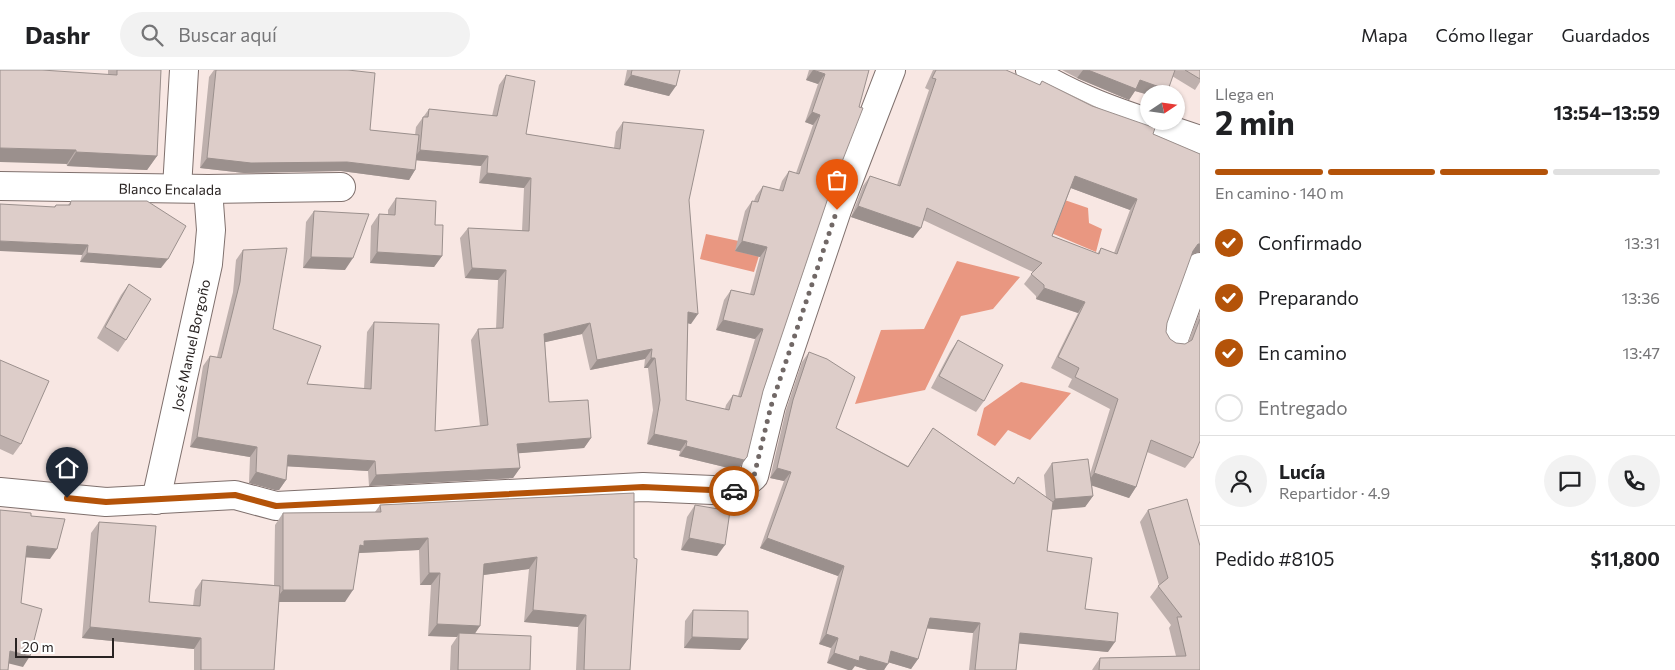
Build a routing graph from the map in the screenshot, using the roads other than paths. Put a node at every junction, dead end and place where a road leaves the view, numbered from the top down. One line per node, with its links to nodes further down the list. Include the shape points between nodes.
1 (184, 70): 7 (street)
2 (891, 70): 14 (street, via 837,210 777,387 754,476 736,491 643,487 276,506 235,495)
3 (1030, 70): 4 (street, via 1064,91 1090,102)
4 (1200, 140)
5 (0, 186): 7 (street, Blanco Encalada)
6 (341, 187): 8 (street, Blanco Encalada)
7 (177, 188): 8 (street, Blanco Encalada)
8 (208, 189): 14 (street, José Manuel Borgoño, via 208,264)
9 (1200, 267): 10 (street)
10 (1174, 339)
11 (0, 474): 13 (street)
12 (0, 492): 13 (street)
13 (48, 496): 14 (street, via 106,502)
14 (156, 500)

